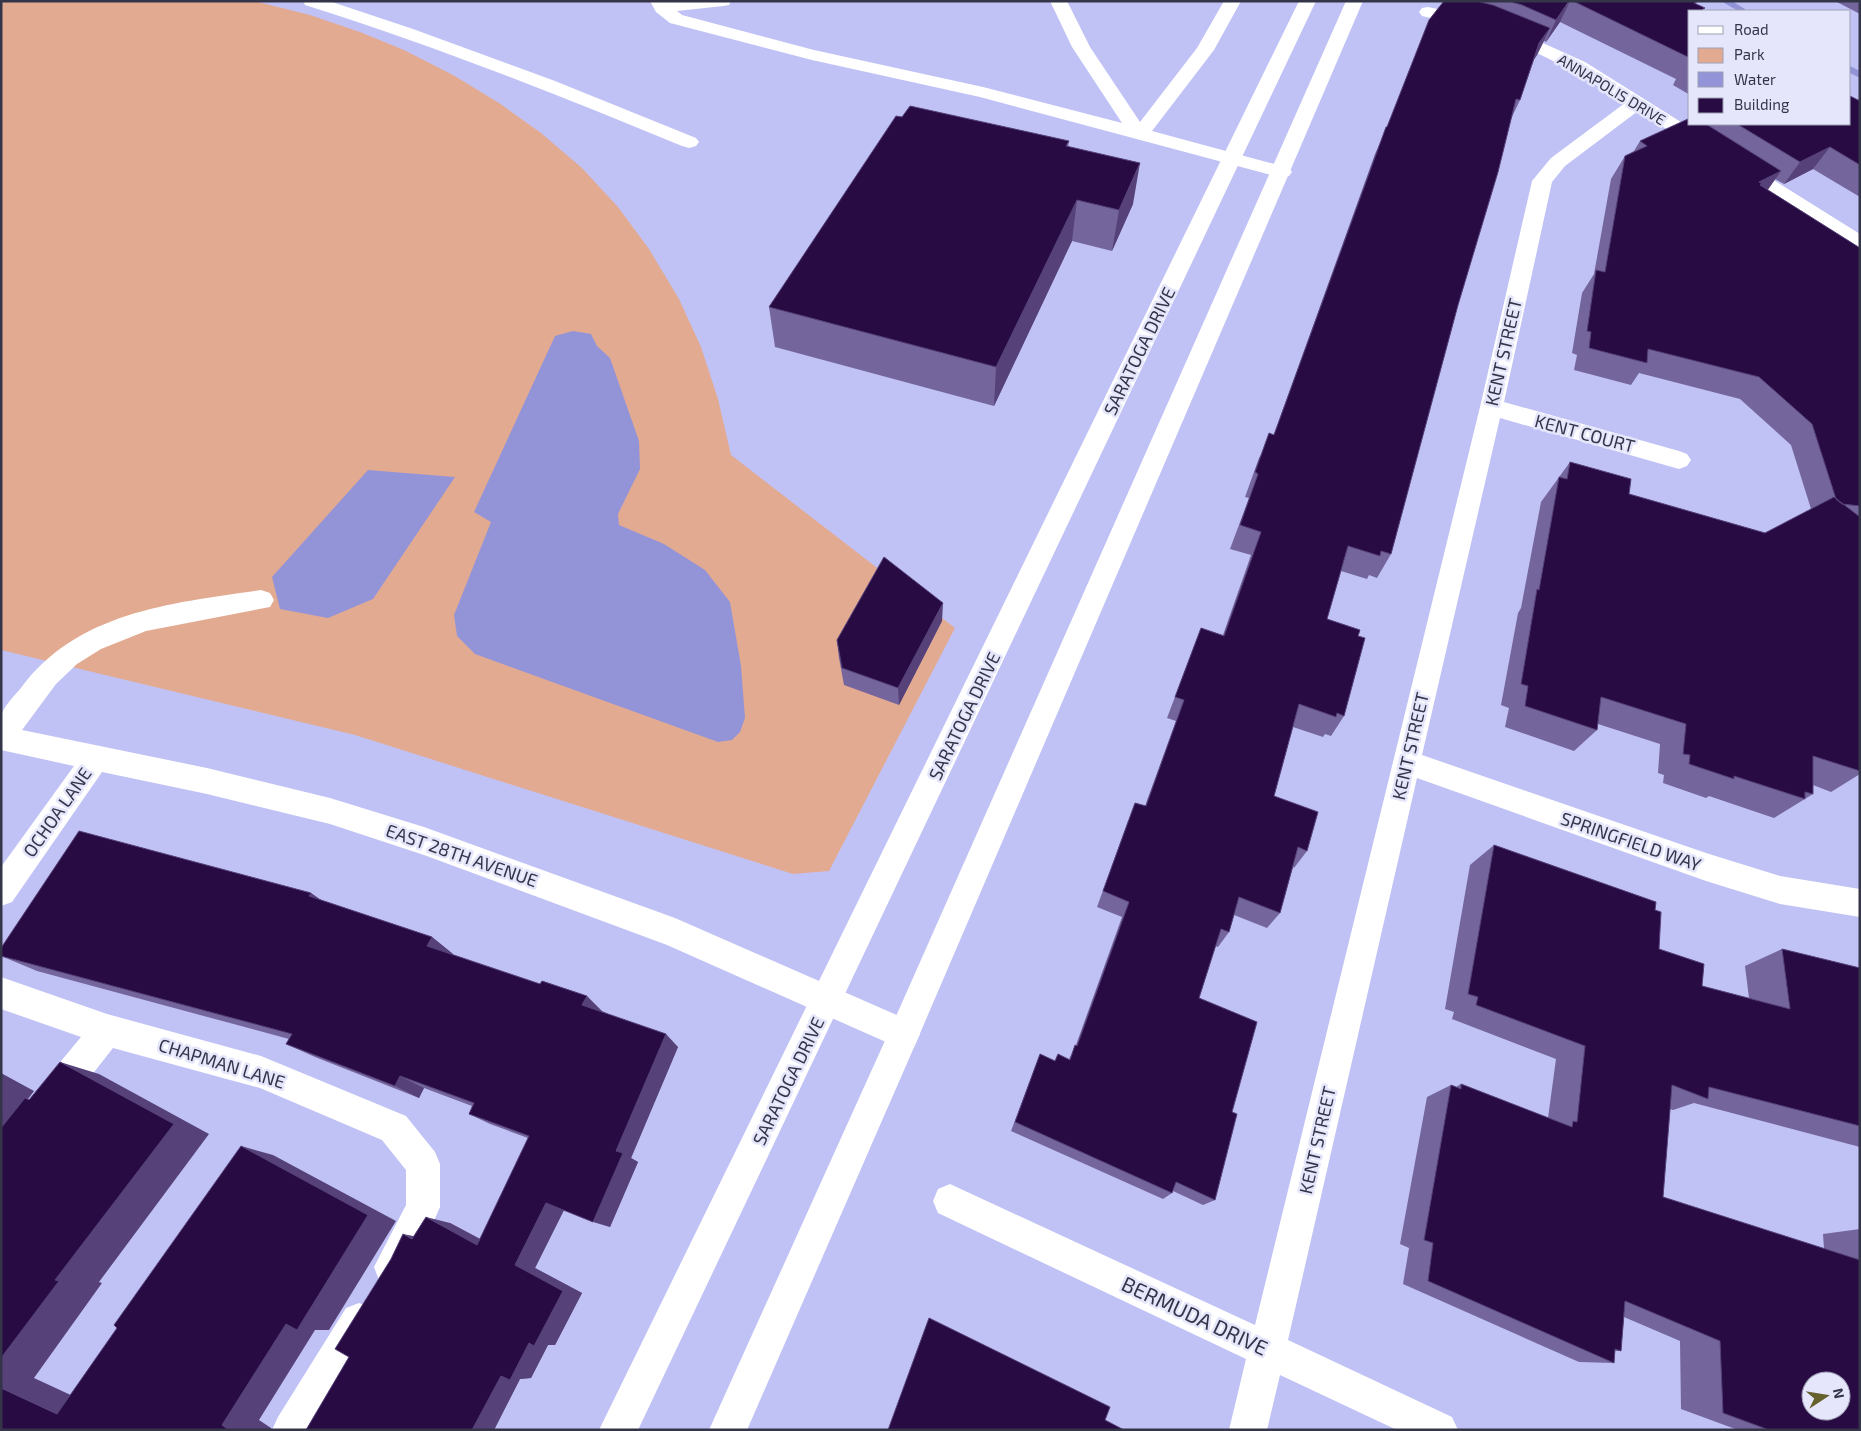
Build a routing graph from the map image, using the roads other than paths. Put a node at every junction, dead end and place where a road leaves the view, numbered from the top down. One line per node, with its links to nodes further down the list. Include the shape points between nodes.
1 (312, 1): 11 (street, via 495,63)
2 (723, 1): 7 (street)
3 (1058, 1): 10 (street, via 1081,47)
4 (1233, 1): 10 (street, via 1205,50)
5 (1308, 1): 12 (street, SARATOGA DRIVE)
6 (1355, 1): 13 (street)
7 (660, 5): 10 (street, via 676,19 812,55 983,92)
8 (1428, 12): 9 (street, ANNAPOLIS DRIVE, via 1498,29 1538,46 1579,66)
9 (1637, 103): 14 (street, ANNAPOLIS DRIVE); 15 (street, KENT STREET, via 1558,162 1542,181)
10 (1139, 135): 12 (street)
11 (689, 142)
12 (1231, 159): 13 (street); 24 (street, SARATOGA DRIVE)
13 (1282, 172): 26 (street)
14 (1860, 243)
15 (1491, 407): 16 (street, KENT COURT); 20 (street, KENT STREET)
16 (1679, 460)
17 (261, 600): 18 (street, via 148,619 109,631 76,651 47,675)
18 (1, 738): 19 (street, EAST 28TH AVENUE)
19 (96, 757): 21 (street, OCHOA LANE); 24 (street, EAST 28TH AVENUE, via 330,811 424,841 553,886 675,934)
20 (1406, 762): 22 (street, SPRINGFIELD WAY, via 1706,867 1780,890); 29 (street, KENT STREET)
21 (1, 892)
22 (1860, 904)
23 (1, 993): 25 (street, CHAPMAN LANE)
24 (827, 1000): 26 (street, EAST 28TH AVENUE); 31 (street, SARATOGA DRIVE)
25 (107, 1030): 27 (street); 30 (street, CHAPMAN LANE, via 261,1072 394,1128 423,1164 423,1207 403,1249)
26 (904, 1034): 32 (street)
27 (38, 1115)
28 (950, 1201): 29 (street, BERMUDA DRIVE)
29 (1267, 1348): 33 (street, KENT STREET); 34 (street, BERMUDA DRIVE)
30 (292, 1430)
31 (618, 1430)
32 (728, 1430)
33 (1248, 1430)
34 (1439, 1430)

